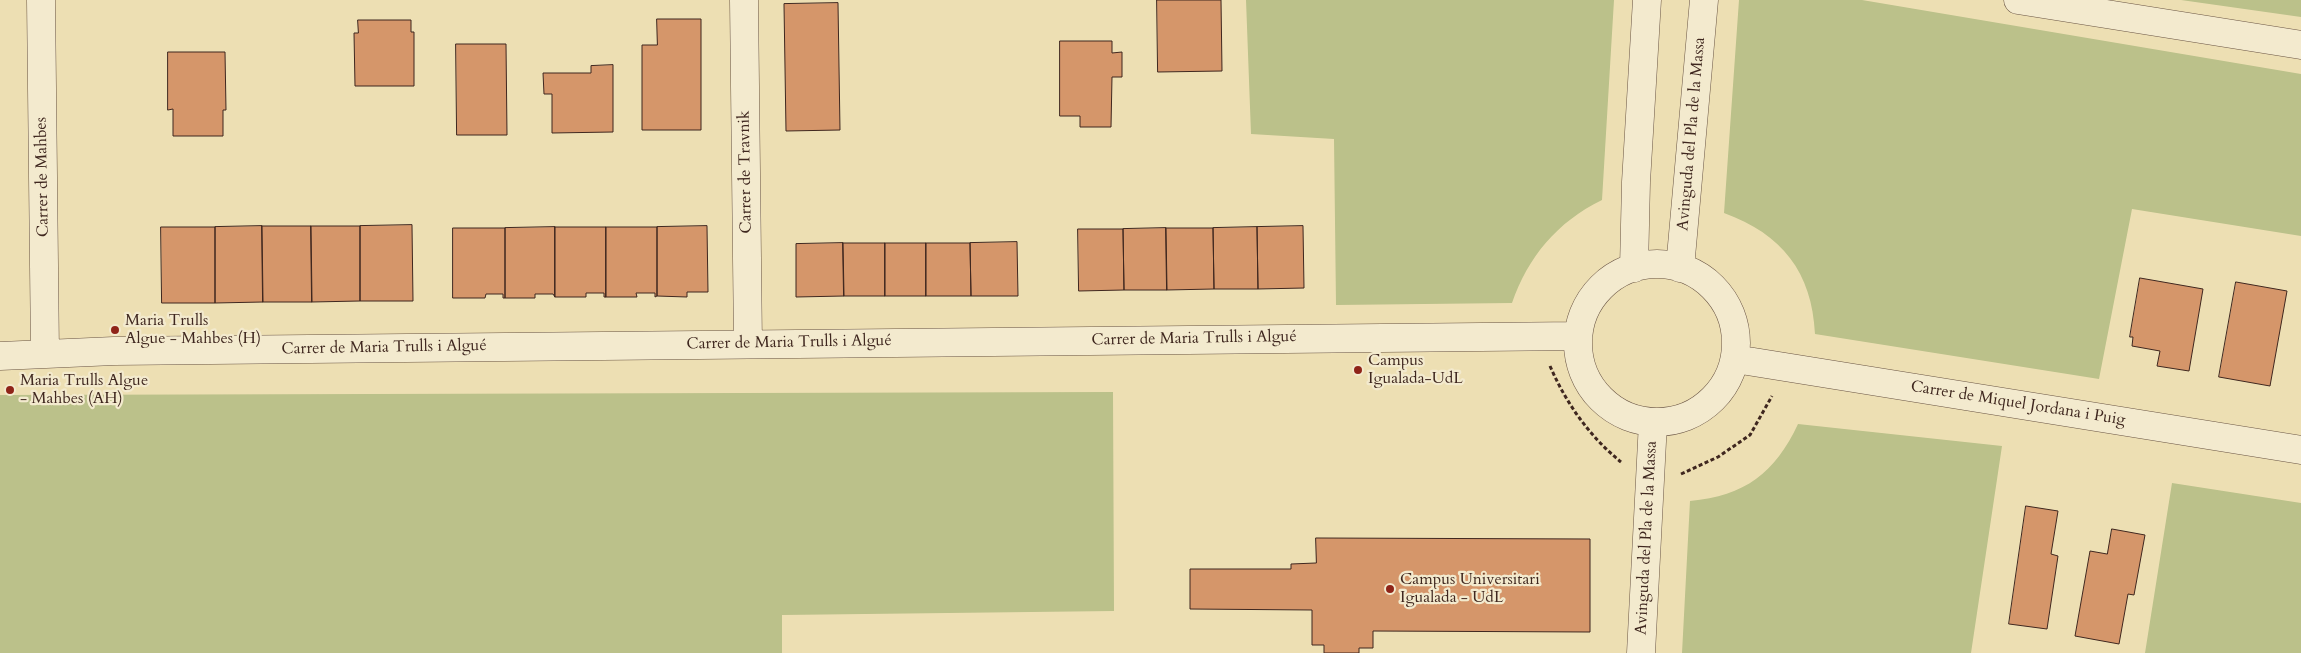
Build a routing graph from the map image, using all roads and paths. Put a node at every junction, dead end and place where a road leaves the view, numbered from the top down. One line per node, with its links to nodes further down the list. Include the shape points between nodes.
1 (41, 0): 11 (street, Carrer de Mahbes)
2 (744, 0): 10 (street, Carrer de Travnik)
3 (1646, 0): 7 (street)
4 (1704, 0): 8 (street, Avinguda del Pla de la Massa)
5 (2018, 0): 6 (street)
6 (2301, 45)
7 (1634, 268): 8 (street, via 1657,265); 9 (street, via 1613,278 1596,294 1584,313)
8 (1680, 268): 13 (street, via 1710,285 1725,303 1736,336)
9 (1578, 336): 10 (street, Carrer de Maria Trulls i Algué); 16 (street, via 1582,367 1597,394 1622,414)
10 (748, 344): 11 (street, Carrer de Maria Trulls i Algué)
11 (45, 354): 12 (street, Carrer de Maria Trulls i Algué)
12 (0, 356)
13 (1735, 359): 16 (street, via 1724,385 1705,406 1680,419); 17 (street, Carrer de Miquel Jordana i Puig)
14 (1549, 363): 18 (path, via 1562,394 1584,424 1620,462)
15 (1776, 390): 18 (path, via 1750,435 1718,457 1681,474)
16 (1653, 422): 18 (street, Avinguda del Pla de la Massa)
17 (2301, 450)
18 (1651, 476): 19 (street, Avinguda del Pla de la Massa)
19 (1641, 653)

